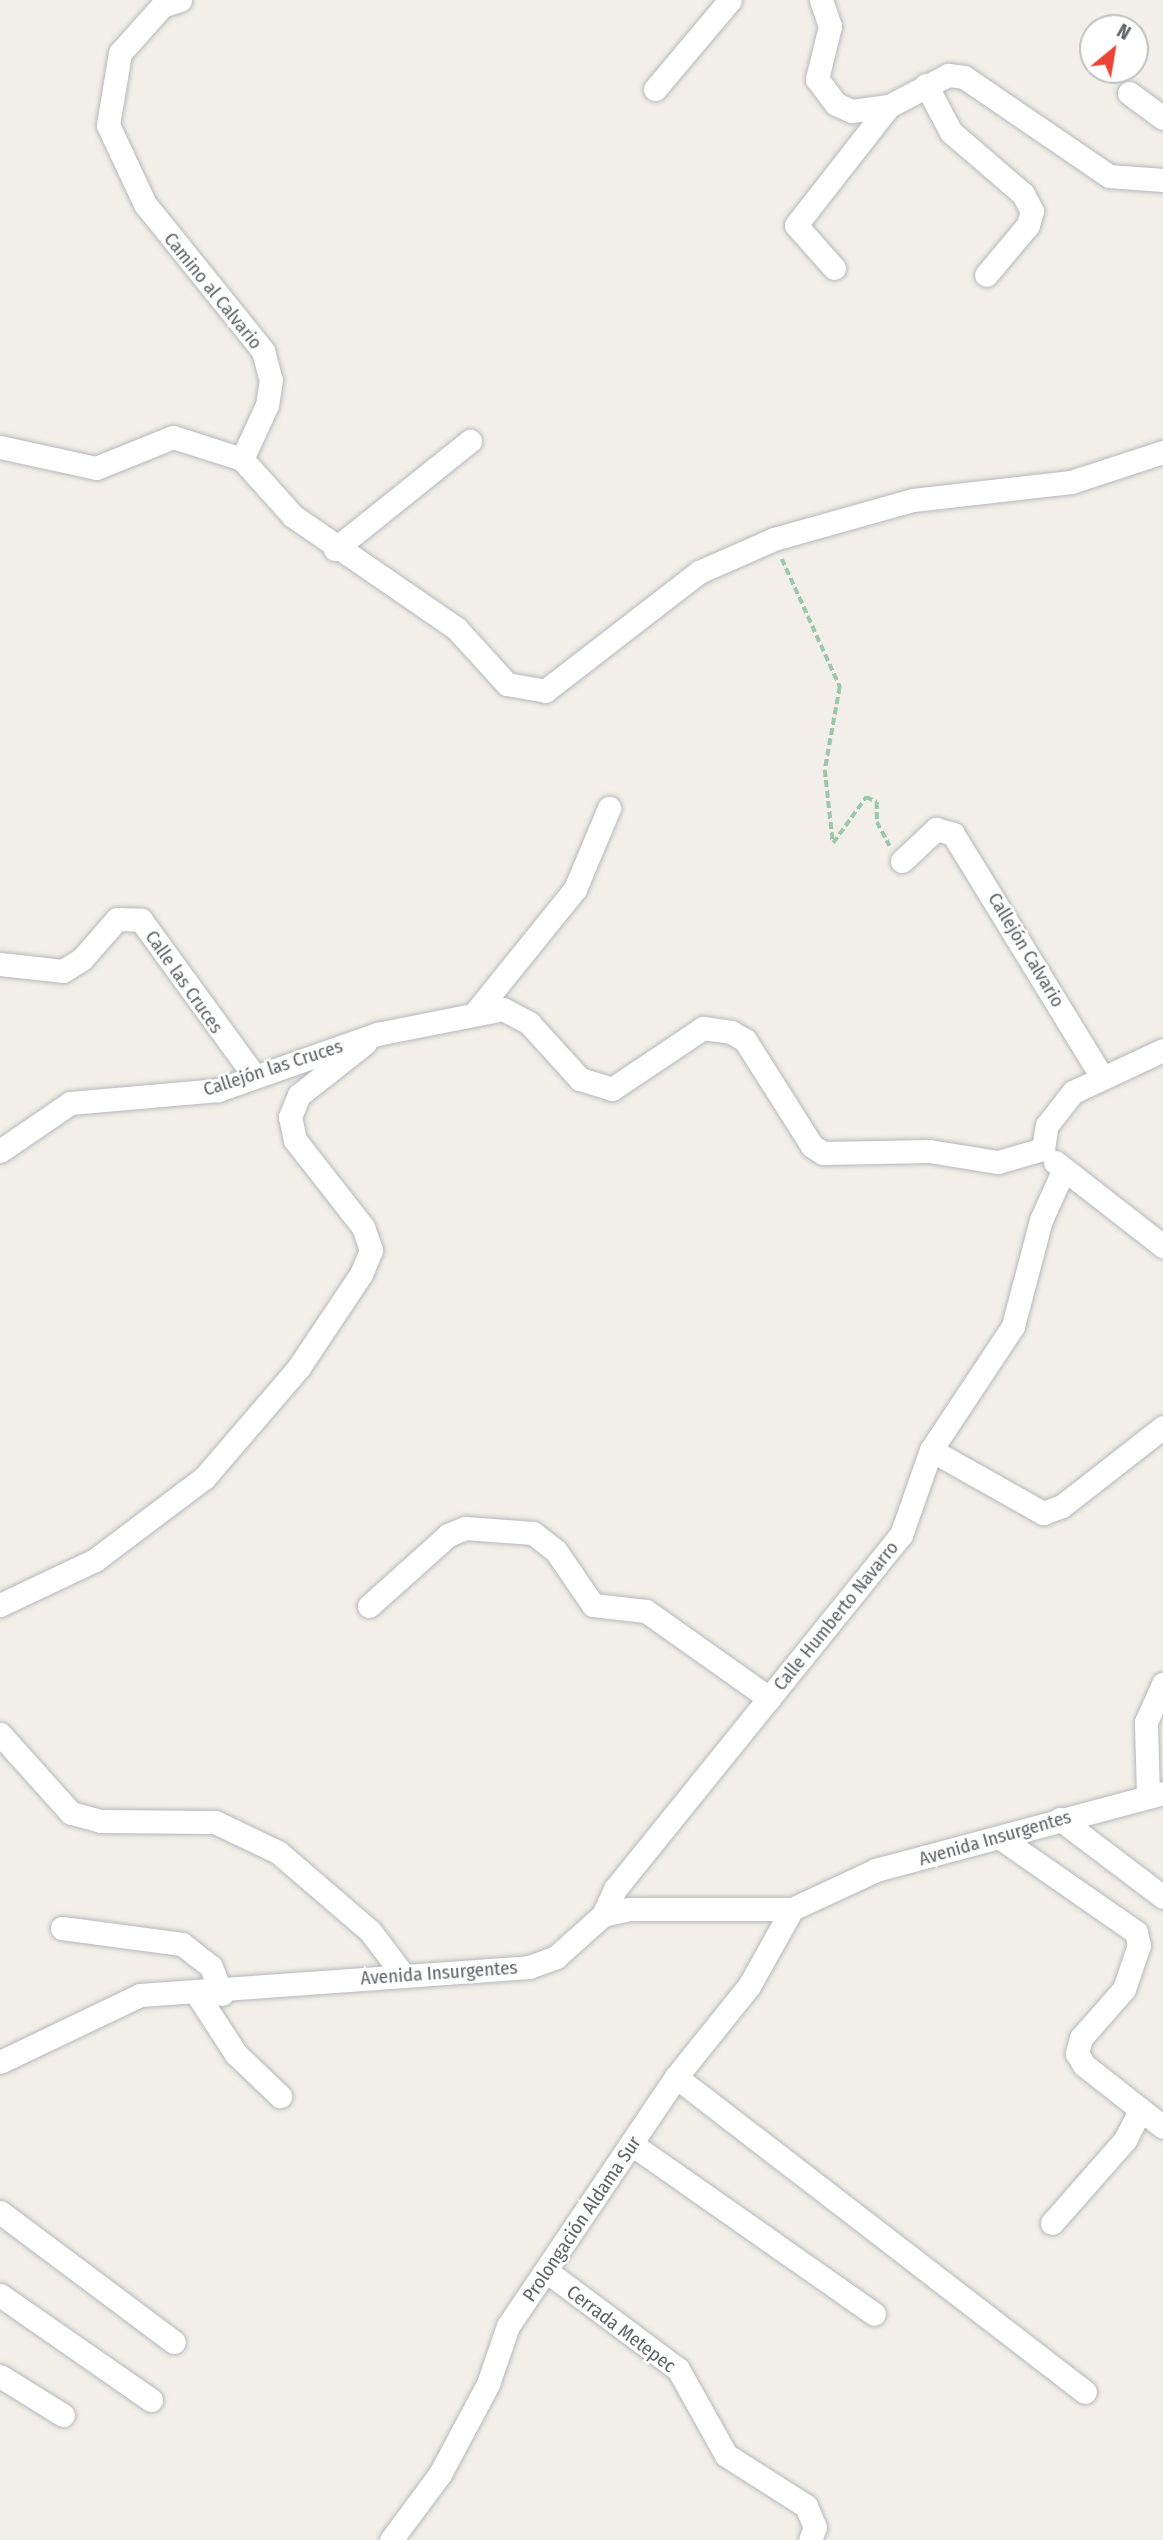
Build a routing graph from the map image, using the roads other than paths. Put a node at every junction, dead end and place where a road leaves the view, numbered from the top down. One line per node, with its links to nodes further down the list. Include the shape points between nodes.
1 (730, 0): 5 (street)
2 (821, 0): 7 (street, via 830,15 817,79 825,95 852,111)
3 (163, 2): 15 (street, Camino al Calvario, via 120,53 108,125 145,204 263,351 271,380 267,405)
4 (926, 85): 7 (street); 9 (street, via 948,75 964,77 1109,176); 11 (street, via 951,132 1023,194 1031,211 1028,225)
5 (655, 89)
6 (1129, 93): 8 (street)
7 (889, 106): 10 (street, via 796,225)
8 (1163, 118)
9 (1163, 180)
10 (834, 268)
11 (986, 275)
12 (470, 441): 16 (street)
13 (0, 447): 15 (street, via 96,468 173,437)
14 (1163, 452): 16 (street, via 1071,482 913,500 774,539 699,572 545,691 527,692 507,684 456,628)
15 (242, 459): 16 (street, via 293,516)
16 (335, 549)
17 (609, 808): 20 (street, via 575,889)
18 (902, 862): 24 (street, Callejón Calvario, via 944,829 961,844)
19 (0, 964): 23 (street, Calle las Cruces, via 63,971 82,960 117,919 141,920 198,1007)
20 (475, 1013): 21 (street, Callejón las Cruces); 25 (street, Callejón las Cruces, via 515,1013 580,1079 612,1089 703,1028 731,1032 745,1040 812,1146 823,1153 929,1151 998,1162)
21 (377, 1034): 23 (street, Callejón las Cruces); 31 (street, via 299,1095 290,1117 295,1140 363,1227 371,1250 361,1274 299,1367 204,1478 95,1560)
22 (1163, 1050): 24 (street)
23 (253, 1074): 26 (street, Callejón las Cruces, via 218,1090 176,1097 70,1104)
24 (1102, 1077): 25 (street, via 1058,1105)
25 (1043, 1149): 27 (street)
26 (0, 1151)
27 (1063, 1171): 28 (street); 30 (street, Calle Humberto Navarro, via 1041,1220 1013,1326)
28 (1163, 1246)
29 (1163, 1427): 30 (street, via 1062,1506 1043,1513)
30 (931, 1450): 34 (street, Calle Humberto Navarro, via 901,1535)
31 (0, 1605)
32 (369, 1606): 34 (street, via 448,1535 465,1528 533,1533 556,1551 593,1605 646,1611)
33 (1163, 1684): 36 (street, via 1146,1722)
34 (769, 1698): 41 (street, Calle Humberto Navarro, via 615,1889)
35 (0, 1734): 43 (street, via 71,1813 100,1821 215,1822 278,1852 361,1922)
36 (1155, 1794): 37 (street, Avenida Insurgentes)
37 (1060, 1819): 38 (street, Avenida Insurgentes); 39 (street)
38 (1002, 1839): 40 (street, Avenida Insurgentes, via 876,1870); 49 (street, via 1136,1931 1139,1945 1124,1989 1077,2045 1084,2065)
39 (1163, 1897)
40 (792, 1909): 41 (street, Avenida Insurgentes, via 629,1909); 47 (street, Prolongación Aldama Sur, via 750,1986)
41 (603, 1915): 43 (street, Avenida Insurgentes, via 555,1958 529,1967)
42 (61, 1928): 45 (street, via 183,1944 211,1968)
43 (401, 1972): 45 (street, Avenida Insurgentes)
44 (197, 1994): 45 (street, Avenida Insurgentes); 46 (street, Avenida Insurgentes, via 140,1995); 48 (street, via 236,2054)
45 (222, 1994)
46 (0, 2062)
47 (676, 2077): 51 (street, Prolongación Aldama Sur); 59 (street)
48 (281, 2096)
49 (1140, 2110): 50 (street); 53 (street, via 1125,2140)
50 (1163, 2127)
51 (633, 2145): 54 (street, Prolongación Aldama Sur); 56 (street)
52 (0, 2212): 57 (street)
53 (1052, 2222)
54 (549, 2273): 62 (street, Prolongación Aldama Sur, via 508,2326 488,2384 446,2463); 63 (street, Cerrada Metepec, via 678,2369 726,2455 806,2506 816,2527)
55 (0, 2295): 60 (street)
56 (874, 2314)
57 (174, 2343)
58 (0, 2376): 61 (street)
59 (1086, 2392)
60 (151, 2400)
61 (64, 2415)
62 (391, 2540)
63 (810, 2540)

